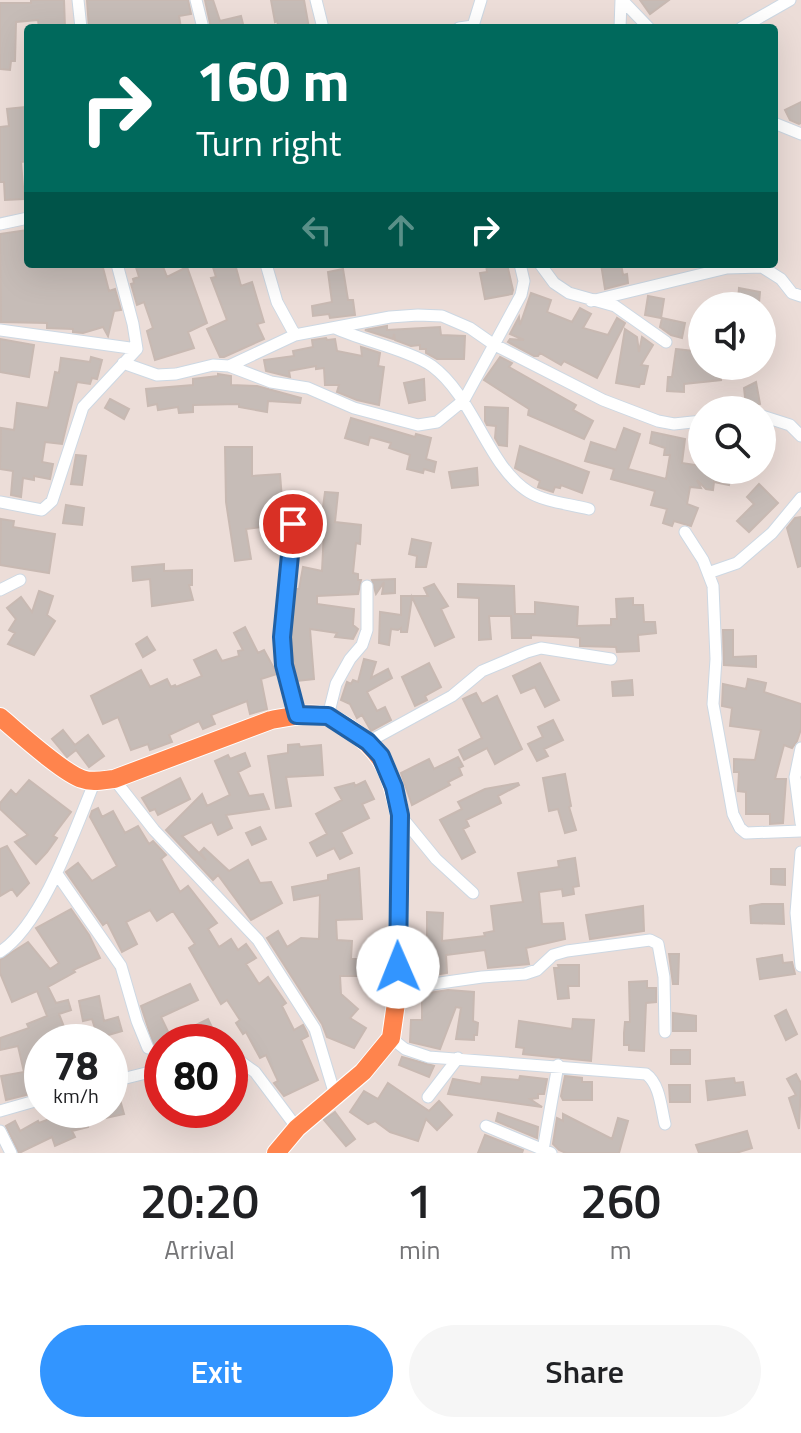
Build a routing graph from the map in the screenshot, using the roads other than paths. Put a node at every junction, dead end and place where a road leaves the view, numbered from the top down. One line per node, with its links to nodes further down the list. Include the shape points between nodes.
1 (78, 0): 7 (street)
2 (196, 0): 8 (street)
3 (316, 0): 9 (street)
4 (481, 0): 10 (street)
5 (621, 0): 11 (street); 12 (street)
6 (790, 0): 13 (street)
7 (81, 24)
8 (202, 24)
9 (322, 24)
10 (475, 24)
11 (620, 24)
12 (645, 24)
13 (748, 24)
14 (778, 125): 15 (street)
15 (801, 134)
16 (24, 219): 17 (street)
17 (0, 224)
18 (118, 268): 31 (street)
19 (267, 268): 28 (street)
20 (521, 268): 30 (street, via 521,295)
21 (543, 268): 25 (street, via 554,283)
22 (727, 268): 25 (street)
23 (764, 268): 24 (street)
24 (801, 296)
25 (591, 301): 29 (street, via 615,306)
26 (332, 327): 28 (street); 30 (street, via 390,317 442,316); 34 (street, via 432,366)
27 (0, 330): 31 (street)
28 (295, 335): 33 (street)
29 (666, 342)
30 (493, 344): 34 (street); 36 (street, via 603,400 658,421)
31 (137, 349): 32 (street)
32 (123, 363): 33 (street, via 157,375); 39 (street, via 83,407 47,507)
33 (229, 366): 34 (street, via 418,425 437,422)
34 (464, 400): 40 (street, via 515,482 532,495)
35 (776, 420): 37 (street)
36 (688, 422)
37 (801, 436)
38 (801, 498): 43 (street, via 752,551 737,563)
39 (0, 502)
40 (589, 509)
41 (293, 524): 48 (street, via 282,637)
42 (685, 532): 43 (street)
43 (708, 573): 57 (street, via 716,647 713,704 733,814 746,833)
44 (20, 580): 46 (street)
45 (367, 586): 49 (street, via 367,630 336,684)
46 (0, 590)
47 (611, 659): 51 (street, via 541,648 527,652 482,671 452,696)
48 (297, 715): 49 (highway); 53 (highway)
49 (328, 716): 51 (highway)
50 (0, 717): 54 (highway, via 73,774)
51 (368, 742): 55 (highway, via 381,756)
52 (801, 748): 56 (street, via 795,777)
53 (114, 779): 54 (highway); 70 (street, via 154,830 258,940 315,1029)
54 (95, 781): 59 (street)
55 (400, 815): 60 (street); 63 (highway)
56 (801, 823)
57 (801, 831)
58 (801, 852): 62 (street, via 796,913)
59 (57, 874): 61 (street, via 15,942); 65 (street, via 121,966)
60 (473, 893)
61 (0, 952)
62 (801, 966)
63 (398, 989): 64 (street, via 525,974 567,951 650,940 658,944 664,977); 66 (highway)
64 (665, 1032)
65 (144, 1038)
66 (391, 1038): 67 (street, via 429,1057); 70 (highway)
67 (458, 1058): 68 (street); 71 (street)
68 (558, 1065): 74 (street, via 651,1076); 78 (street)
69 (248, 1067): 76 (street)
70 (335, 1095): 76 (highway)
71 (428, 1097)
72 (24, 1104): 73 (street)
73 (0, 1111)
74 (665, 1124)
75 (486, 1126): 78 (street)
76 (297, 1128): 80 (highway)
77 (0, 1131): 79 (street)
78 (547, 1151)
79 (11, 1153)
80 (276, 1153)

